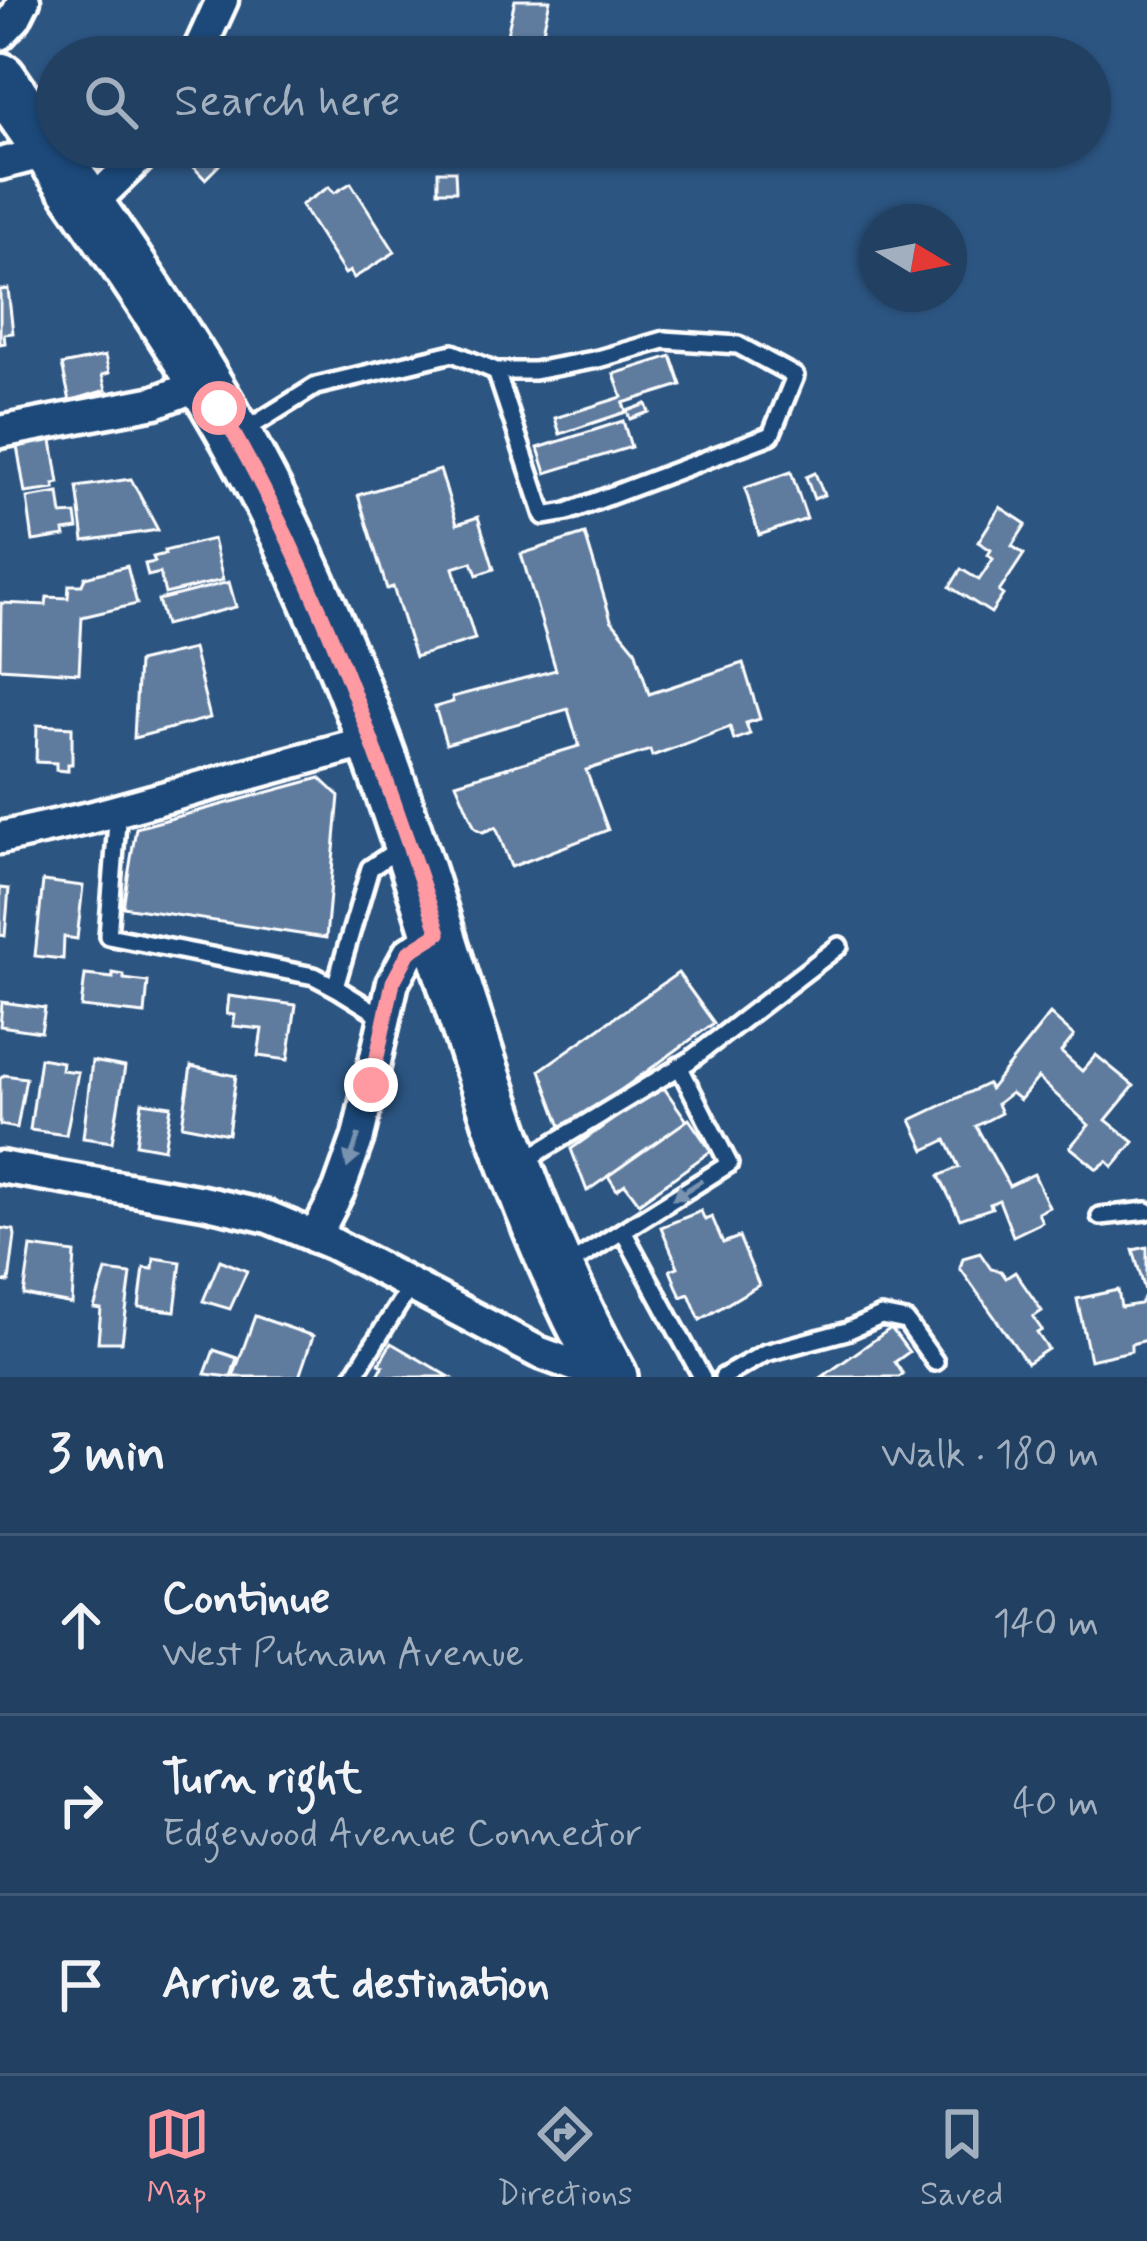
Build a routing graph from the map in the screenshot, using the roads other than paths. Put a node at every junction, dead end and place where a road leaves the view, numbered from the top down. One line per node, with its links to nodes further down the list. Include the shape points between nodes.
1 (24, 0): 3 (street)
2 (222, 0): 4 (street)
3 (0, 34)
4 (206, 36)
5 (0, 79): 6 (main road)
6 (36, 131)
7 (36, 155): 8 (street)
8 (0, 164)
9 (62, 168): 11 (main road)
10 (128, 168): 11 (street)
11 (88, 207): 13 (main road)
12 (496, 371): 12 (lane, via 544,516 771,435 795,376 738,345 664,340 534,371); 15 (lane, via 453,353 316,386)
13 (204, 383): 14 (street, via 155,402); 15 (main road)
14 (0, 432)
15 (236, 436): 16 (main road)
16 (373, 740): 17 (street); 19 (main road)
17 (118, 810): 18 (street); 22 (lane, via 108,936 314,976)
18 (0, 838)
19 (409, 842): 20 (main road); 22 (lane, via 370,868)
20 (439, 933): 23 (street, via 409,952); 25 (main road)
21 (839, 946): 24 (lane)
22 (335, 987): 23 (lane)
23 (385, 1018): 30 (street, one-way to 30, via 358,1136)
24 (679, 1066): 25 (lane); 29 (lane, one-way to 29, via 729,1164)
25 (516, 1166): 31 (main road)
26 (0, 1167): 30 (street, via 203,1202)
27 (1147, 1211): 28 (lane)
28 (1100, 1216)
29 (623, 1231): 31 (lane); 36 (lane)
30 (315, 1237): 32 (street)
31 (559, 1270): 35 (main road)
32 (411, 1285): 34 (lane); 35 (street, via 538,1352)
33 (935, 1362): 37 (lane, via 906,1321 881,1316 765,1353)
34 (352, 1377)
35 (608, 1377)
36 (702, 1377)
37 (723, 1377)

